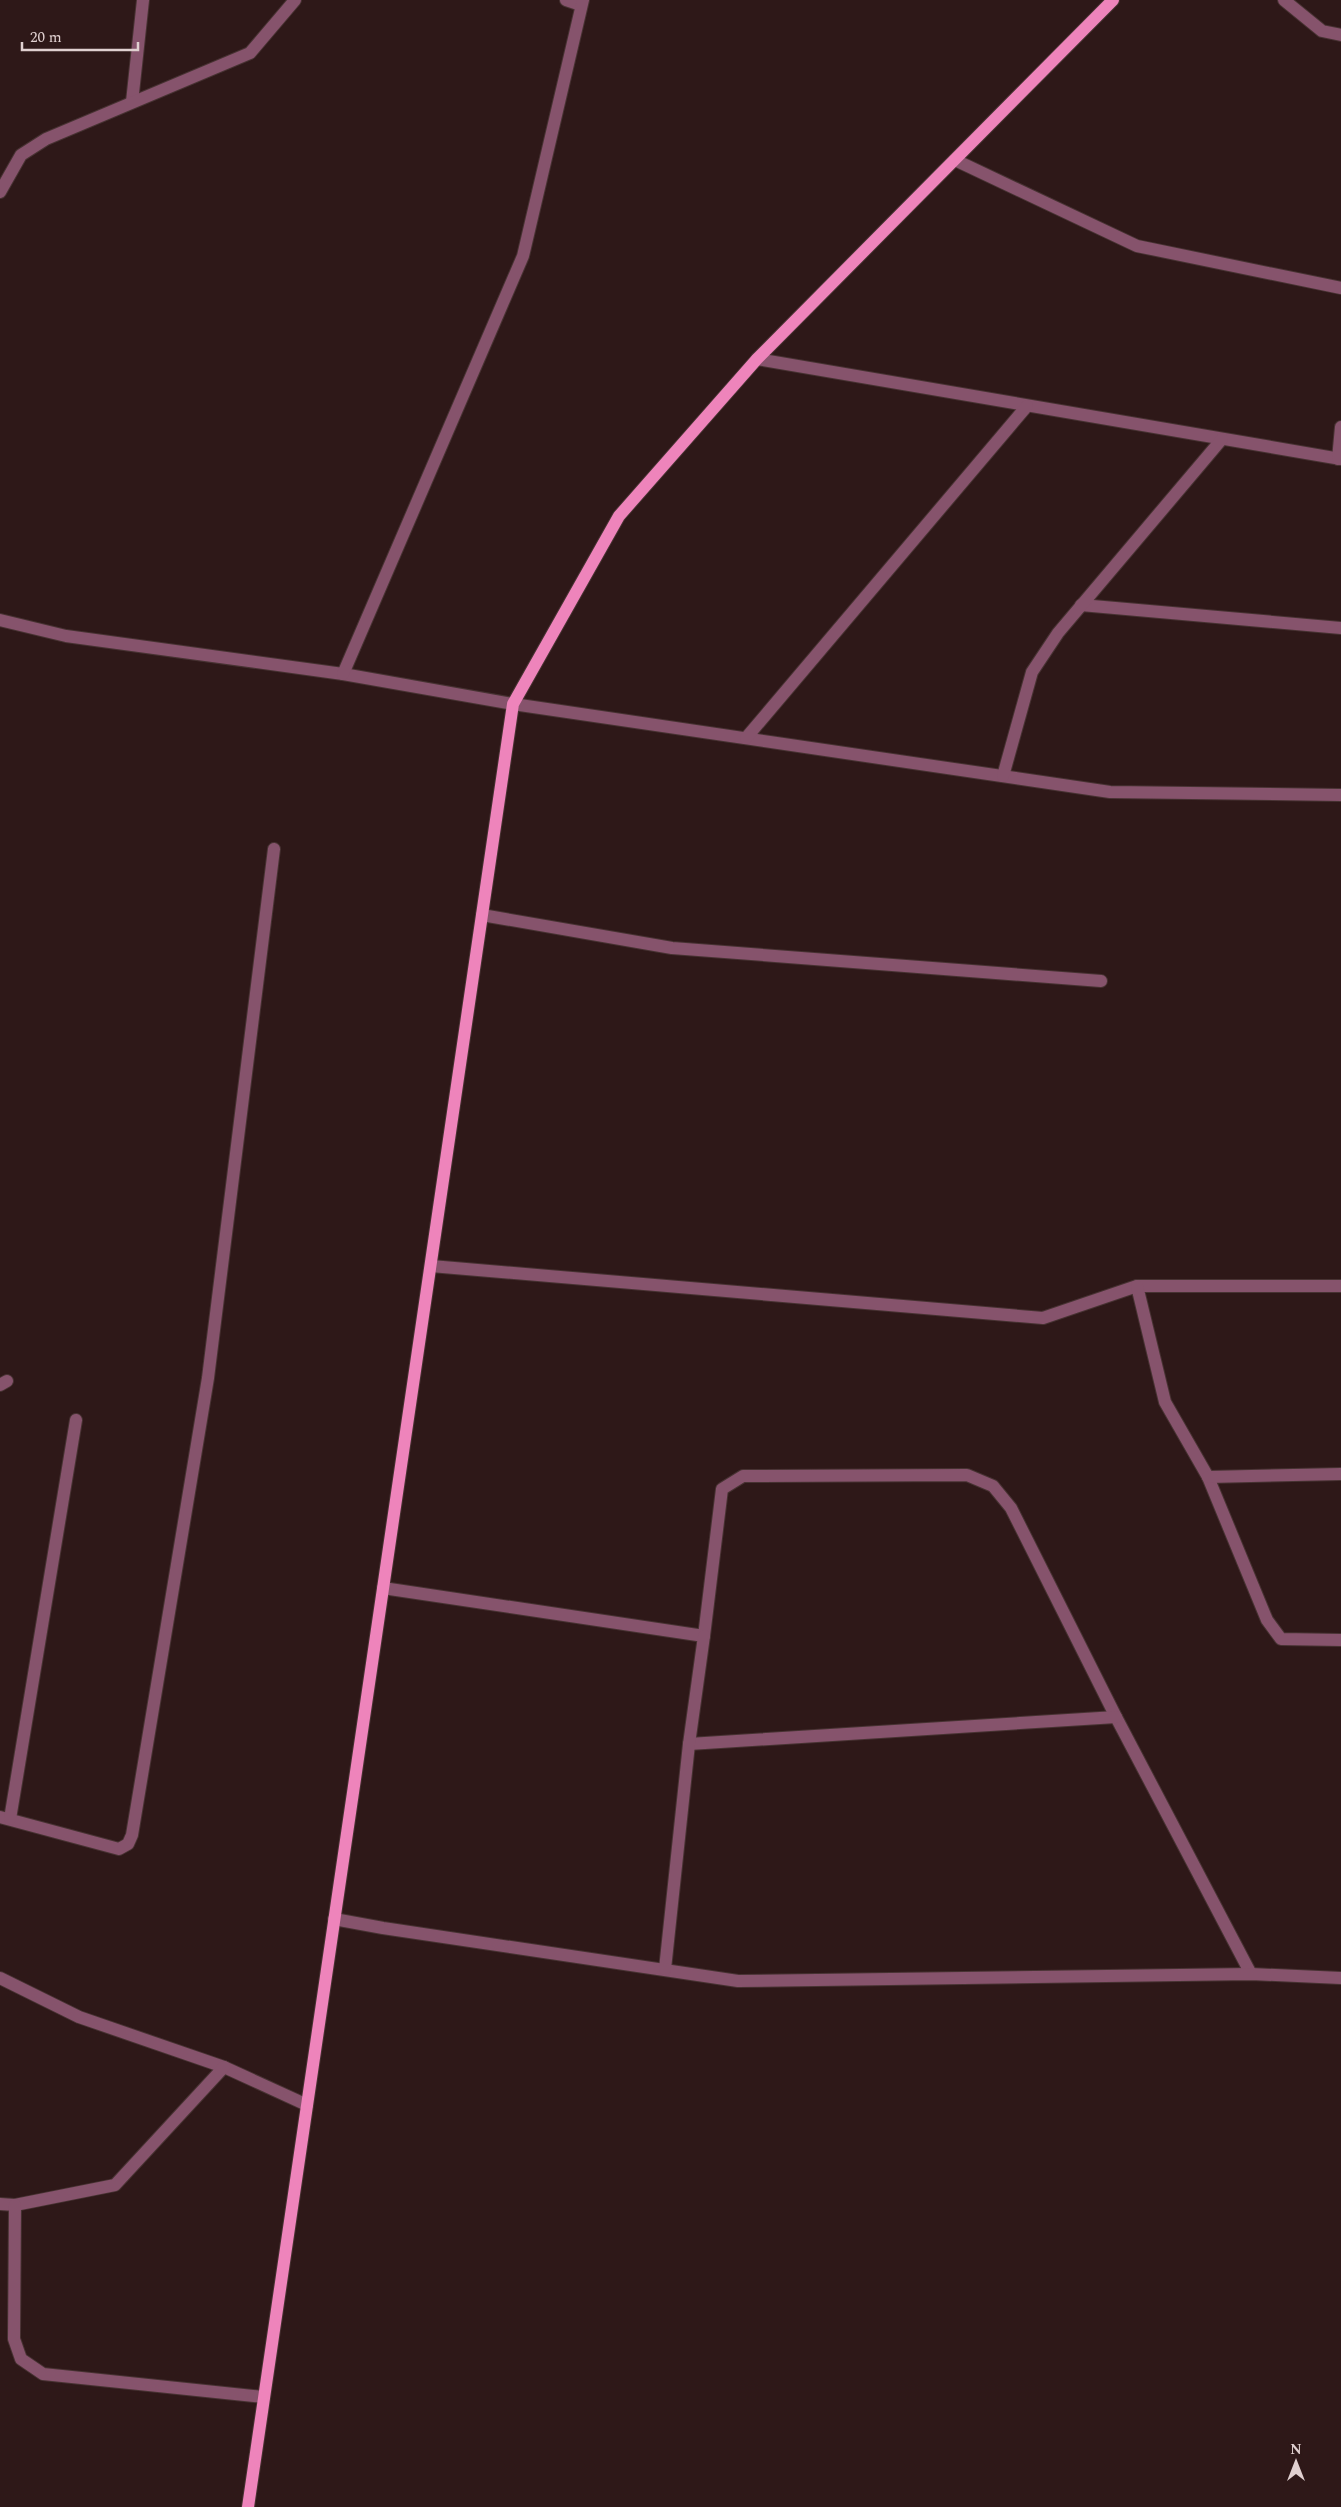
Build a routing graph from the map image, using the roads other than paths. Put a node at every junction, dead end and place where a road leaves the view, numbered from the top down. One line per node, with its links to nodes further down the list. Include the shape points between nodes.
1 (143, 0): 8 (street)
2 (295, 0): 8 (street, via 250,52)
3 (566, 0): 6 (street)
4 (1113, 0): 9 (main road)
5 (1284, 0): 7 (street, via 1322,31)
6 (582, 3): 20 (street, via 523,256)
7 (1341, 35)
8 (132, 102): 10 (street, via 46,139 21,154)
9 (955, 160): 11 (street, via 1137,246); 12 (main road)
10 (0, 192)
11 (1341, 288)
12 (757, 359): 13 (street); 21 (main road, via 619,516)
13 (1028, 406): 15 (street); 22 (street)
14 (1341, 427): 16 (street)
15 (1222, 438): 16 (street); 17 (street)
16 (1339, 459)
17 (1081, 605): 19 (street); 23 (street, via 1032,672)
18 (0, 620): 20 (street, via 66,636)
19 (1341, 628)
20 (343, 674): 21 (street)
21 (513, 704): 22 (street); 26 (main road)
22 (746, 738): 23 (street)
23 (1003, 776): 24 (street, via 1110,792)
24 (1341, 795)
25 (274, 849): 39 (street, via 208,1378 132,1835 128,1844 119,1849)
26 (482, 915): 27 (street, via 672,948); 28 (main road)
27 (1101, 981)
28 (431, 1266): 29 (street, via 1043,1318); 34 (main road)
29 (1137, 1286): 30 (street); 33 (street, via 1165,1402)
30 (1341, 1286)
31 (76, 1420): 39 (street)
32 (1341, 1474): 33 (street)
33 (1208, 1477): 36 (street, via 1267,1620 1281,1639)
34 (384, 1588): 35 (street); 40 (main road)
35 (704, 1636): 37 (street, via 722,1489 731,1481 742,1476 967,1475 993,1486 1011,1508); 38 (street)
36 (1341, 1640)
37 (1116, 1717): 38 (street); 42 (street)
38 (689, 1744): 41 (street)
39 (5, 1818)
40 (334, 1919): 41 (street); 46 (main road)
41 (665, 1969): 42 (street, via 738,1981)
42 (1250, 1974): 44 (street)
43 (0, 1978): 45 (street, via 79,2017)
44 (1341, 1978)
45 (224, 2067): 46 (street); 48 (street, via 115,2185)
46 (307, 2105): 49 (main road)
47 (0, 2204): 48 (street)
48 (15, 2205): 49 (street, via 14,2339 21,2359 43,2374)
49 (264, 2397): 50 (main road)
50 (248, 2507)

